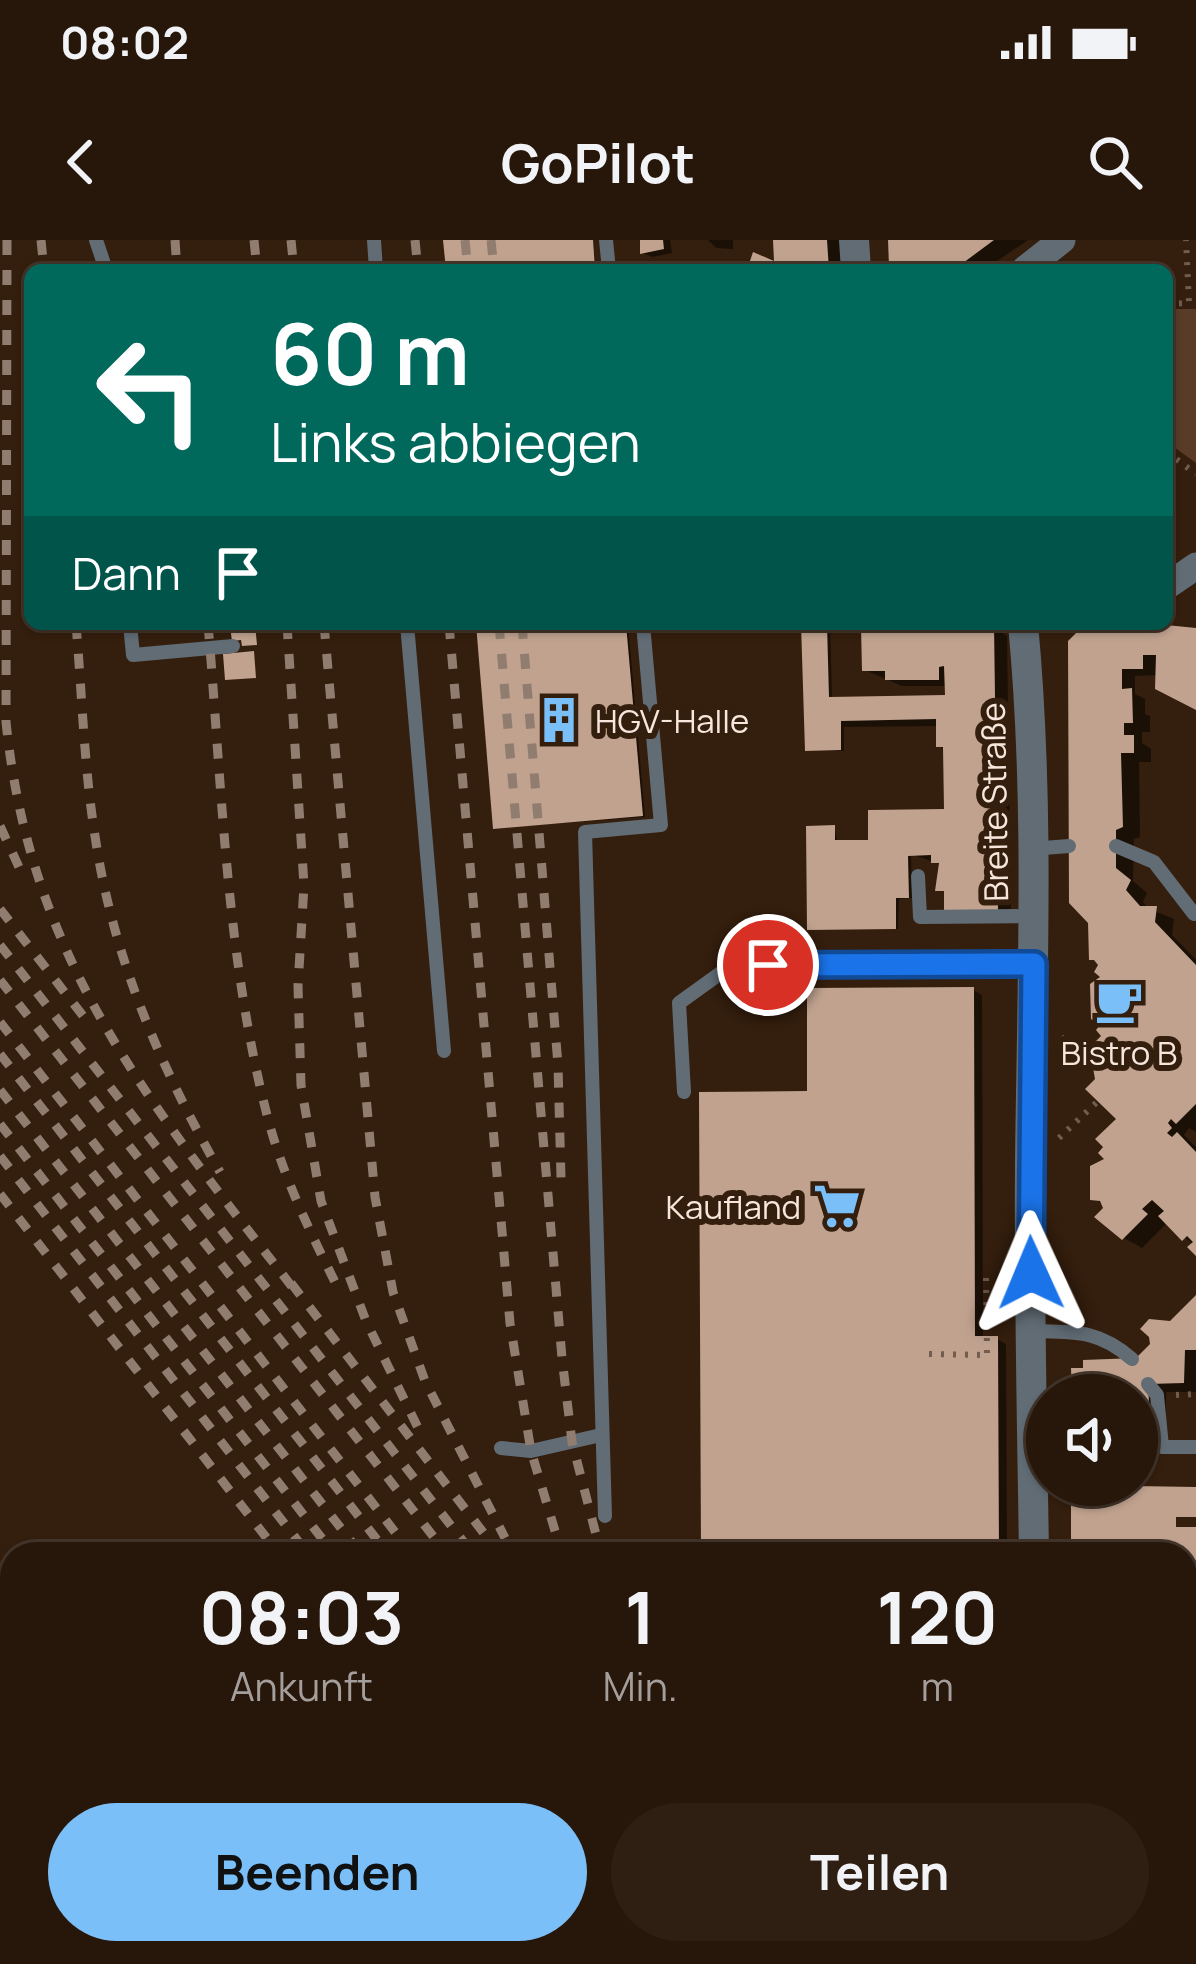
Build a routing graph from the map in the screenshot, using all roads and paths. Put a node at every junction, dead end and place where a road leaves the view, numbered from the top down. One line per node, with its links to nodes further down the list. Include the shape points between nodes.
1 (1062, 240): 3 (street)
2 (1186, 240): 4 (path, via 1189,303)
3 (1032, 264)
4 (1173, 304)
5 (131, 630): 9 (lane, via 133,656)
6 (408, 630): 17 (lane)
7 (644, 630): 24 (lane, via 662,825 585,832)
8 (1023, 630): 12 (street, Breite Straße)
9 (233, 646)
10 (1069, 846): 12 (lane)
11 (1116, 846): 14 (lane, via 1154,862)
12 (1031, 849): 15 (street, Breite Straße)
13 (918, 876): 15 (lane, via 920,917)
14 (1194, 914)
15 (1032, 916): 16 (street, Breite Straße)
16 (1034, 964): 18 (lane, via 728,967 679,1003); 20 (street, Breite Straße)
17 (444, 1051)
18 (684, 1092)
19 (986, 1274): 21 (path, via 987,1355)
20 (1030, 1331): 22 (lane, via 1080,1332 1112,1341); 28 (street, Breite Straße)
21 (929, 1354)
22 (1132, 1359)
23 (1158, 1405): 25 (lane, via 1162,1447)
24 (601, 1435): 26 (lane, via 531,1451); 27 (lane)
25 (1196, 1447)
26 (501, 1448)
27 (605, 1516)
28 (1034, 1542)

